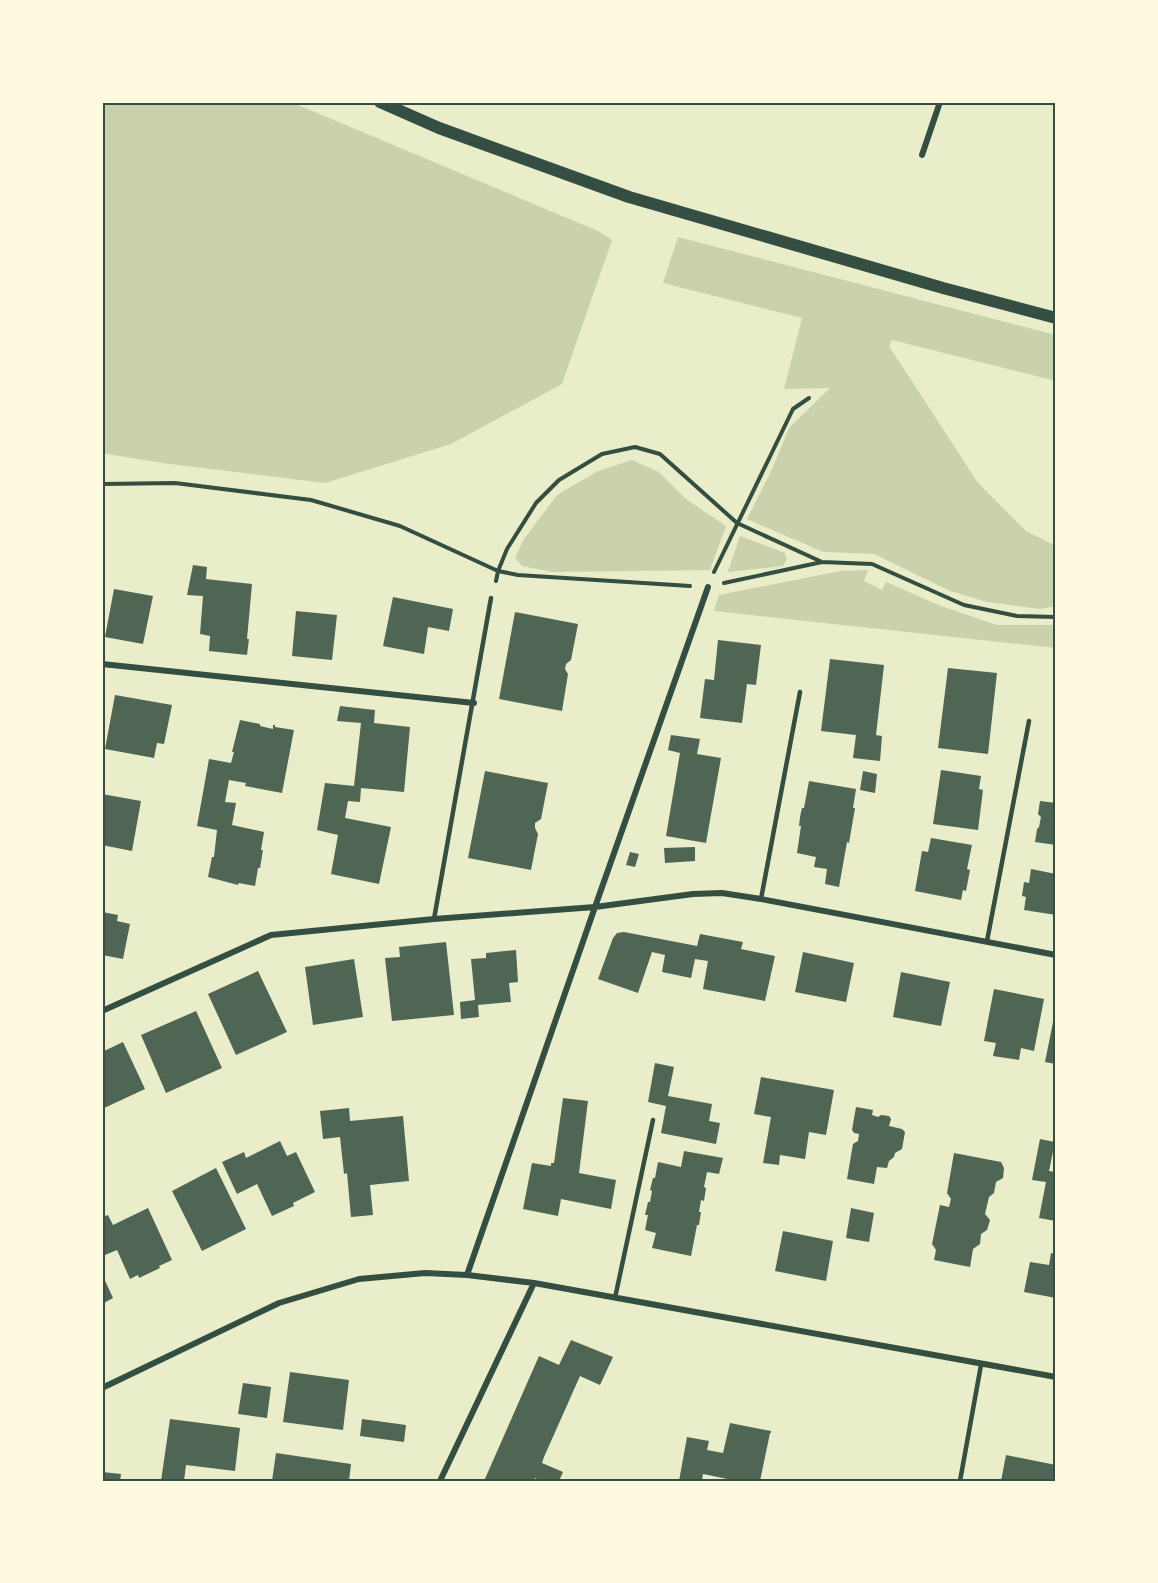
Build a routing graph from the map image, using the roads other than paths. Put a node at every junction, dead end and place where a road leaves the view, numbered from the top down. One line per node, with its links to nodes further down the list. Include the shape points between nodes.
1 (380, 102): 4 (main road, via 439,128 629,197)
2 (940, 102): 3 (street)
3 (922, 154)
4 (1056, 318)
5 (708, 586): 12 (street)
6 (491, 598): 9 (lane)
7 (102, 664): 9 (street)
8 (800, 692): 11 (lane)
9 (474, 703): 13 (lane)
10 (1029, 721): 14 (lane)
11 (761, 899): 12 (street, via 722,893 693,894); 14 (street)
12 (595, 907): 13 (street); 18 (street)
13 (434, 919): 16 (street, via 271,935)
14 (987, 941): 15 (street)
15 (1056, 955)
16 (102, 1011)
17 (653, 1120): 20 (lane)
18 (467, 1275): 19 (street); 23 (street, via 425,1273 359,1279 279,1303)
19 (534, 1283): 20 (street); 24 (street)
20 (615, 1298): 21 (street)
21 (981, 1365): 22 (street); 25 (lane)
22 (1056, 1377)
23 (102, 1388)
24 (440, 1481)
25 (960, 1481)

